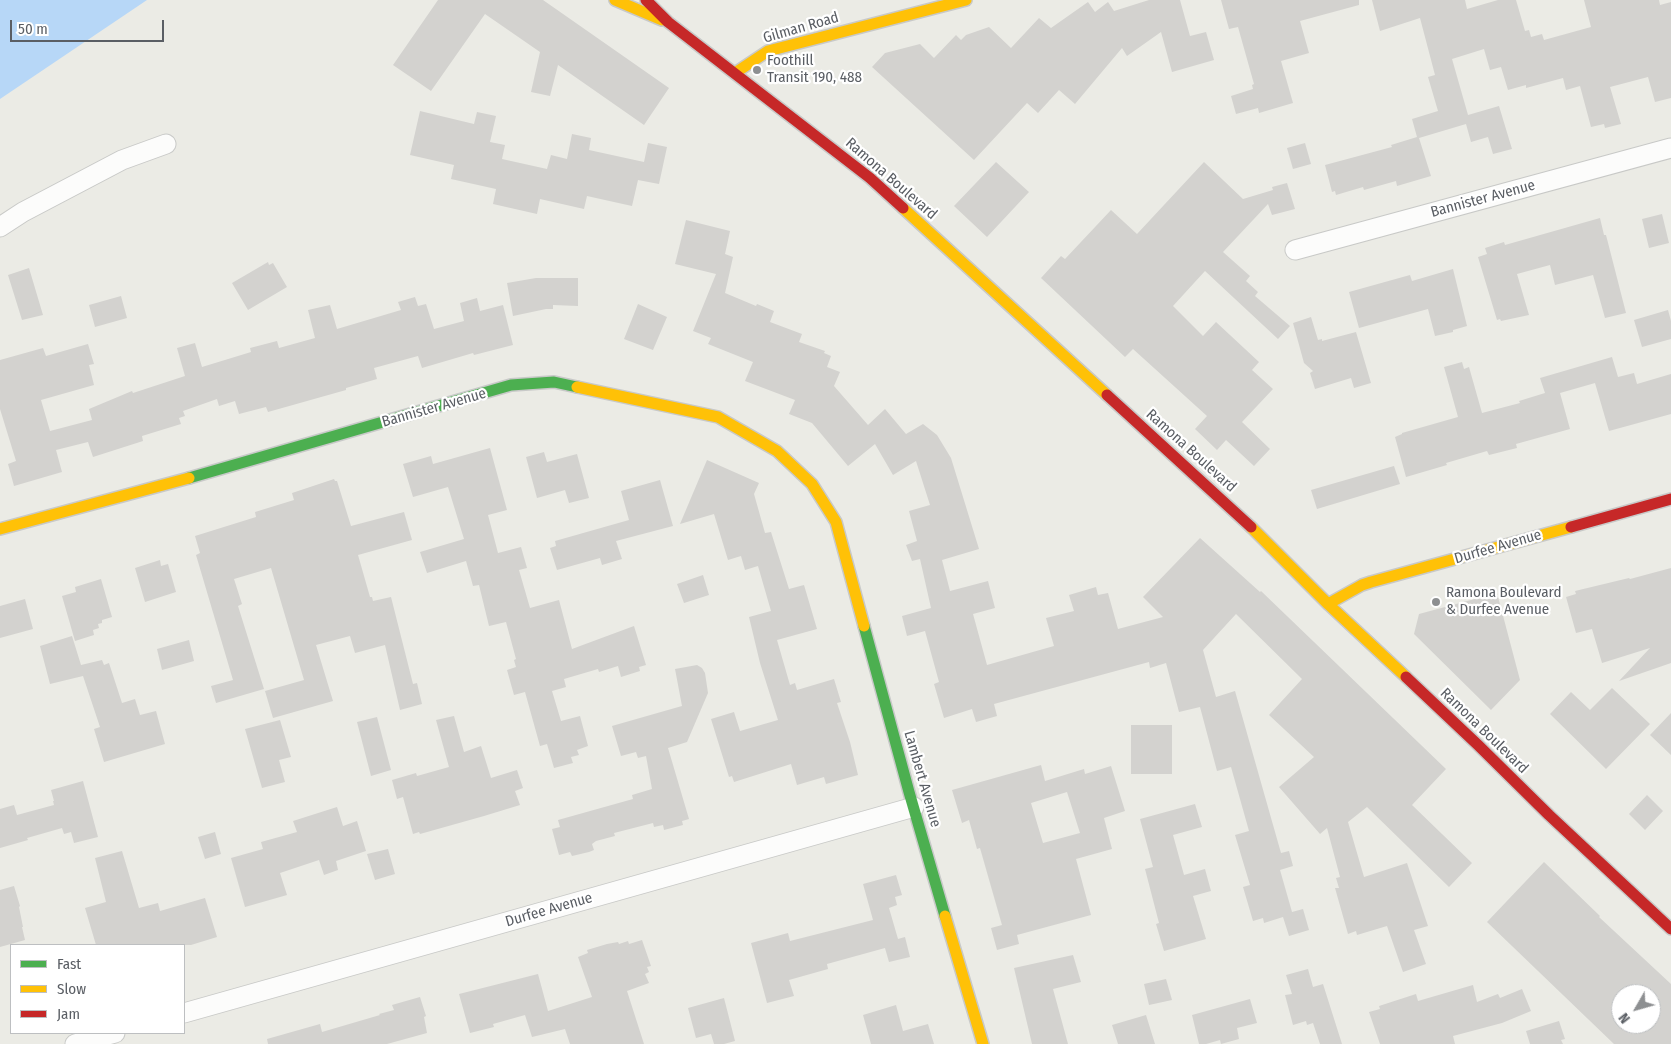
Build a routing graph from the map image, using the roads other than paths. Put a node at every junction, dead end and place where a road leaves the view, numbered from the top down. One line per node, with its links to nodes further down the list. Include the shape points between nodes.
1 (615, 0): 4 (main road, Ramona Boulevard)
2 (646, 0): 4 (main road, Ramona Boulevard)
3 (966, 0): 5 (main road, Gilman Road, via 768,51)
4 (668, 22): 5 (main road, Ramona Boulevard)
5 (735, 72): 13 (main road, Ramona Boulevard, via 870,178 1243,519)
6 (166, 144): 8 (street, via 122,160)
7 (1671, 148): 9 (street, Bannister Avenue)
8 (0, 227)
9 (1295, 250)
10 (1671, 498): 13 (main road, Durfee Avenue, via 1371,582)
11 (836, 522): 12 (main road, Bannister Avenue, via 812,484 777,451 718,417 554,382 511,386); 14 (main road, Lambert Avenue)
12 (0, 529)
13 (1328, 604): 15 (main road, Ramona Boulevard)
14 (914, 808): 16 (street, Durfee Avenue); 19 (main road, Lambert Avenue)
15 (1671, 929)
16 (185, 1013)
17 (111, 1034): 18 (street)
18 (75, 1044)
19 (983, 1044)

